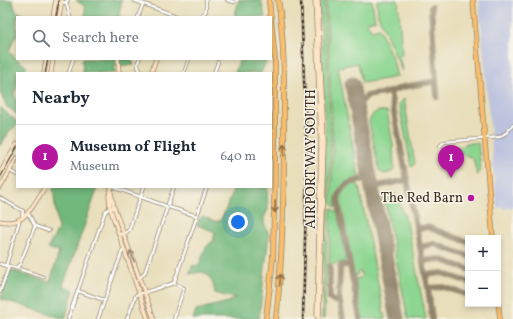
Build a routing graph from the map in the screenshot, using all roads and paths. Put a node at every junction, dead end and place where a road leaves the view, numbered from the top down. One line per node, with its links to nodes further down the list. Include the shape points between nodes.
1 (133, 0): 12 (street)
2 (206, 0): 18 (street, via 206,11)
3 (227, 0): 10 (street)
4 (269, 0): 19 (highway, one-way to 19)
5 (278, 0): 85 (highway, one-way to 5, via 283,245 284,177 284,58)
6 (317, 0): 86 (main road, AIRPORT WAY SOUTH, via 324,141)
7 (473, 0): 38 (main road)
8 (56, 1): 11 (street); 13 (main road)
9 (67, 1): 11 (street); 15 (street)
10 (237, 1)
11 (62, 2): 14 (main road)
12 (143, 4): 16 (street); 17 (street)
13 (53, 16)
14 (59, 16)
15 (70, 16)
16 (138, 16)
17 (174, 16)
18 (201, 16)
19 (271, 16)
20 (272, 30): 84 (highway, one-way to 84, via 275,60 273,258)
21 (46, 60): 29 (main road)
22 (53, 60): 30 (main road)
23 (74, 60): 31 (street)
24 (118, 60): 32 (main road)
25 (139, 60): 33 (street, via 139,70)
26 (156, 60): 34 (main road)
27 (189, 60): 35 (street)
28 (218, 62): 36 (street)
29 (44, 72)
30 (51, 72)
31 (69, 72)
32 (119, 72)
33 (142, 72)
34 (151, 72)
35 (184, 72)
36 (214, 72)
37 (513, 125): 38 (street, via 500,137)
38 (484, 139): 40 (street, via 444,142); 64 (main road)
39 (16, 146): 43 (main road)
40 (440, 146)
41 (16, 160): 42 (main road)
42 (10, 171): 44 (street); 45 (main road)
43 (0, 172)
44 (16, 174)
45 (0, 188)
46 (44, 188): 56 (main road)
47 (113, 188): 55 (main road, via 109,200)
48 (116, 188): 52 (street)
49 (144, 188): 52 (street)
50 (174, 188): 54 (street)
51 (207, 188): 57 (street)
52 (140, 196): 54 (street); 62 (street, via 129,230)
53 (0, 198): 58 (street, via 23,211)
54 (168, 206): 57 (street); 70 (street, via 145,272)
55 (112, 207): 62 (main road); 63 (main road); 72 (street, via 105,212)
56 (28, 213): 58 (main road); 60 (street)
57 (196, 216): 71 (street)
58 (20, 220): 59 (main road); 67 (street)
59 (0, 221)
60 (35, 226): 61 (street); 68 (street)
61 (49, 231)
62 (124, 233): 63 (street); 70 (main road, one-way to 62)
63 (118, 235): 65 (main road)
64 (493, 235)
65 (123, 249): 75 (main road); 76 (street)
66 (0, 264): 67 (street)
67 (7, 266): 68 (street); 73 (street)
68 (16, 268): 69 (street)
69 (43, 277)
70 (140, 278): 74 (main road)
71 (174, 283): 74 (street); 83 (street, via 184,288)
72 (78, 291): 76 (street); 78 (street)
73 (0, 292)
74 (146, 292): 75 (street); 82 (main road)
75 (139, 294): 80 (street, via 135,296); 81 (main road)
76 (104, 300): 79 (street)
77 (499, 307): 87 (main road)
78 (68, 319)
79 (98, 319)
80 (127, 319)
81 (148, 319)
82 (154, 319)
83 (174, 319)
84 (266, 319)
85 (276, 319)
86 (318, 319)
87 (500, 319)

